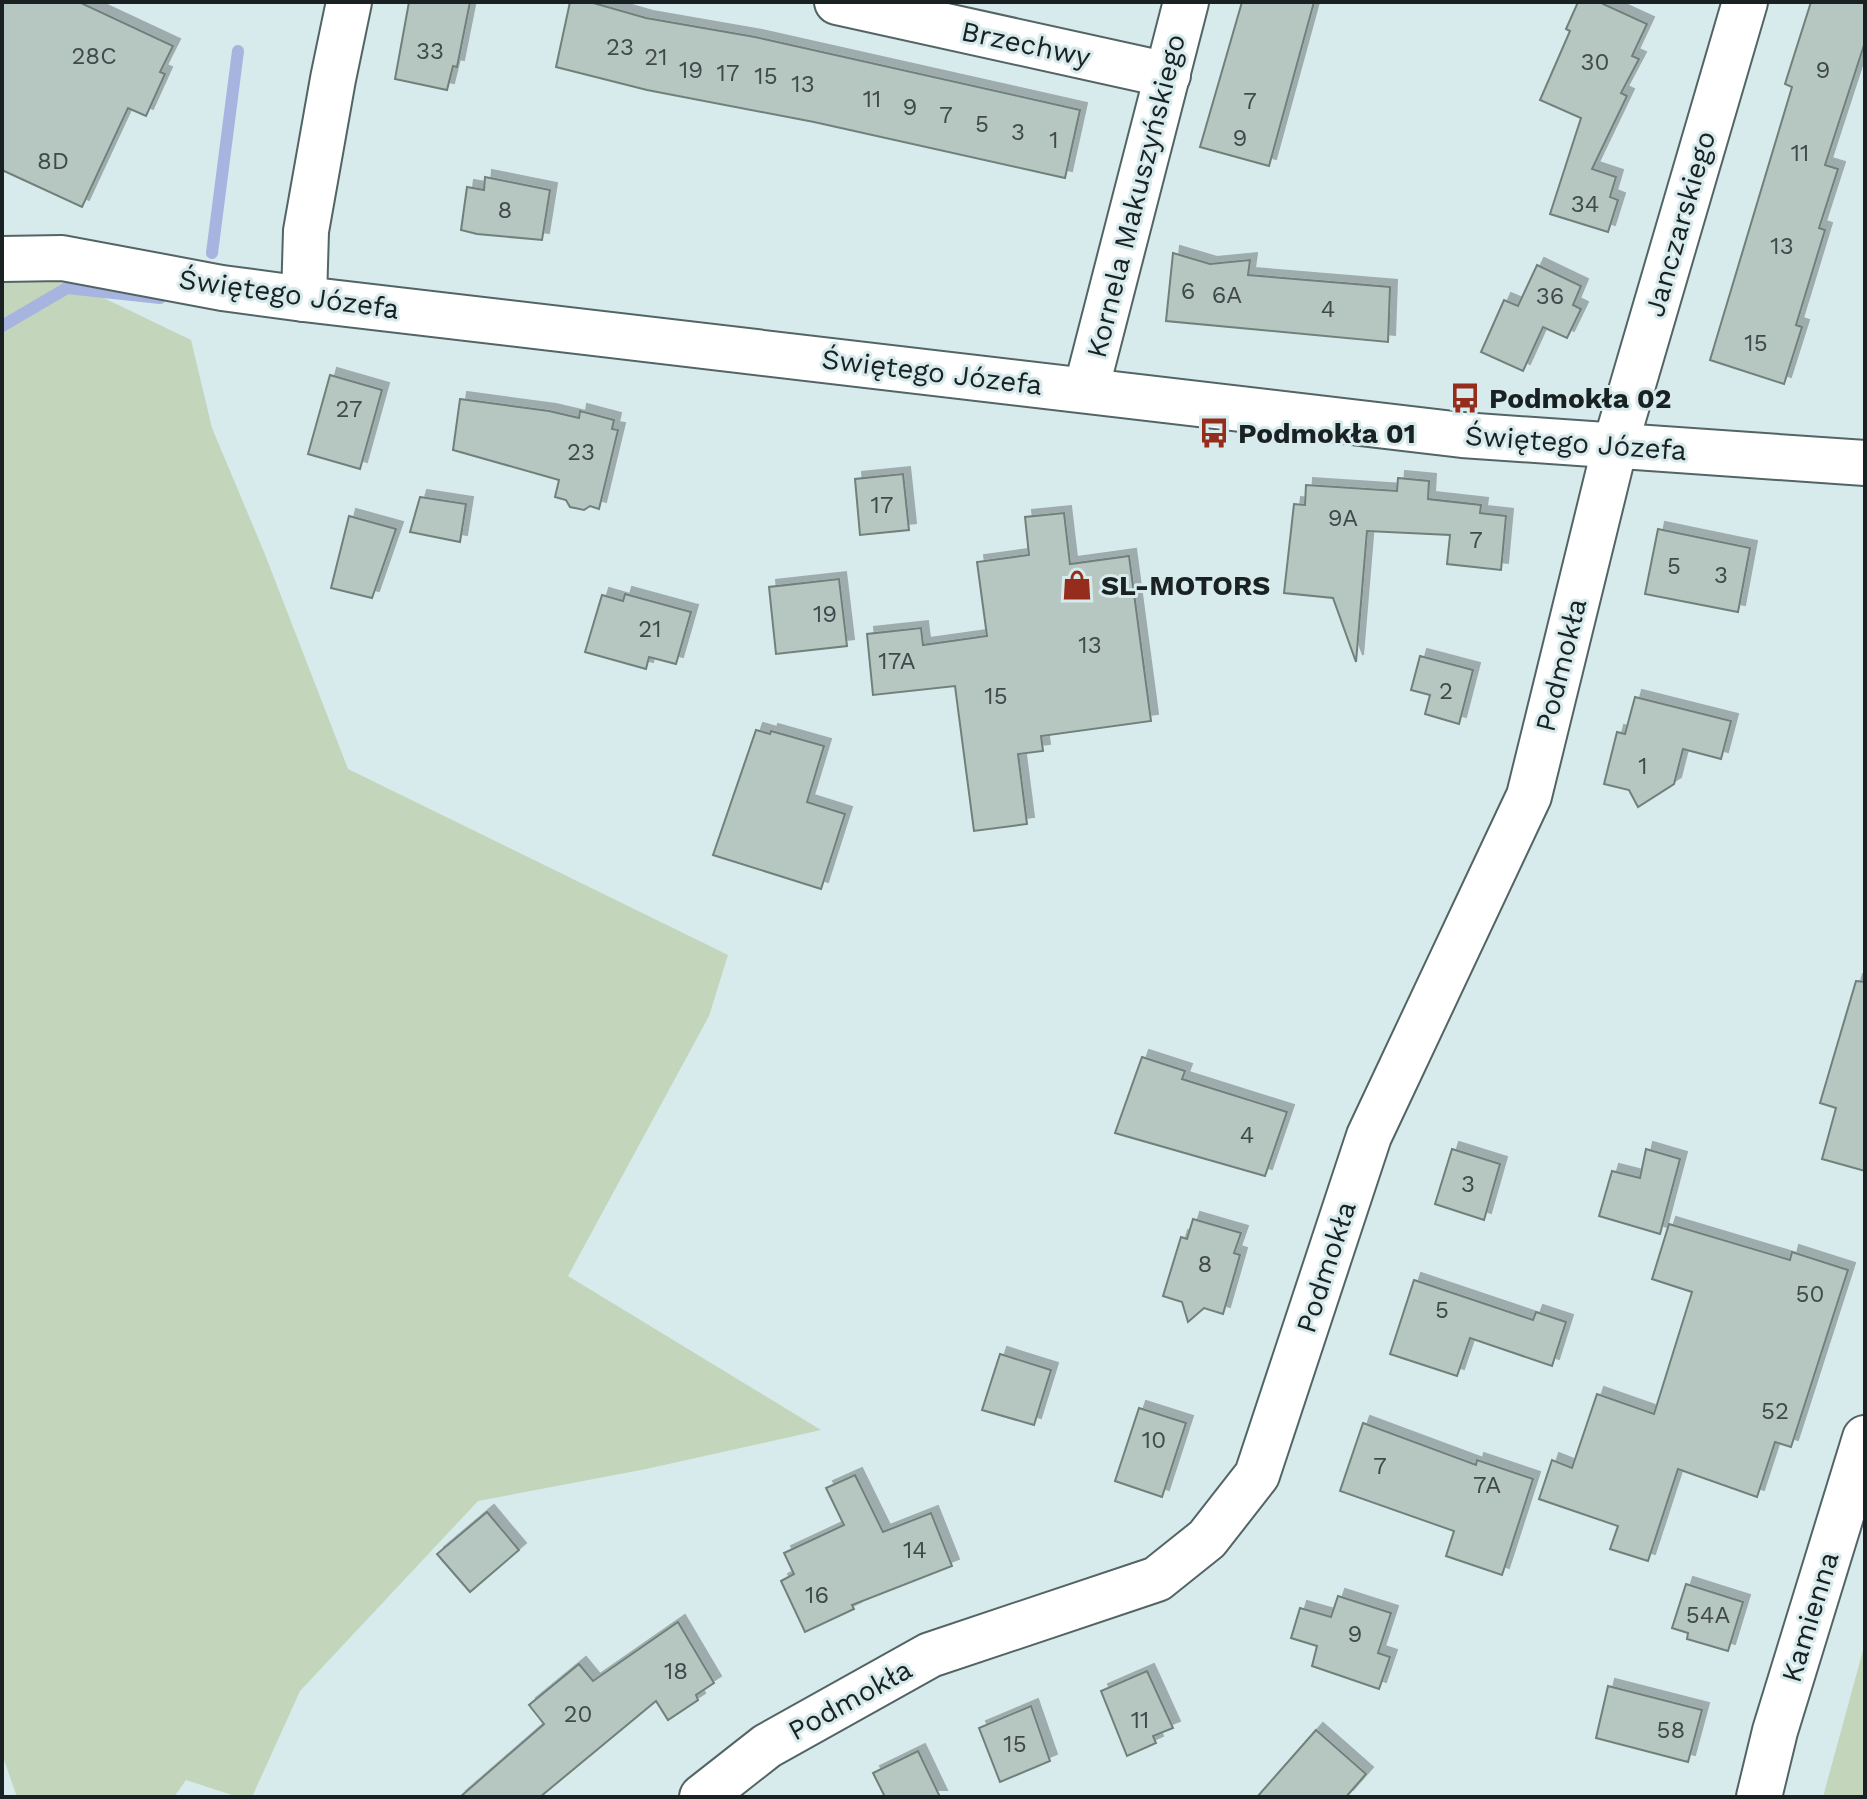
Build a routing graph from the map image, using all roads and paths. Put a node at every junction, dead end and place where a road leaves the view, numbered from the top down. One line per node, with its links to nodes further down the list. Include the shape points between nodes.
1 (349, 2): 7 (street, via 306,231)
2 (837, 2): 5 (street, Brzechwy)
3 (1186, 2): 5 (street, Kornela Makuszyńskiego)
4 (1745, 2): 9 (street, Janczarskiego)
5 (1168, 75): 8 (street, Kornela Makuszyńskiego)
6 (2, 259): 7 (street, Świętego Józefa, via 62,258)
7 (304, 299): 8 (street, Świętego Józefa)
8 (1086, 390): 9 (street, Świętego Józefa, via 1431,431)
9 (1615, 446): 10 (street, Świętego Józefa); 12 (street, Podmokła, via 1529,796 1369,1136 1257,1475 1207,1539 1157,1579 930,1655 767,1746)
10 (1865, 463)
11 (1865, 1438): 13 (street, Kamienna)
12 (702, 1797)
13 (1759, 1797)

